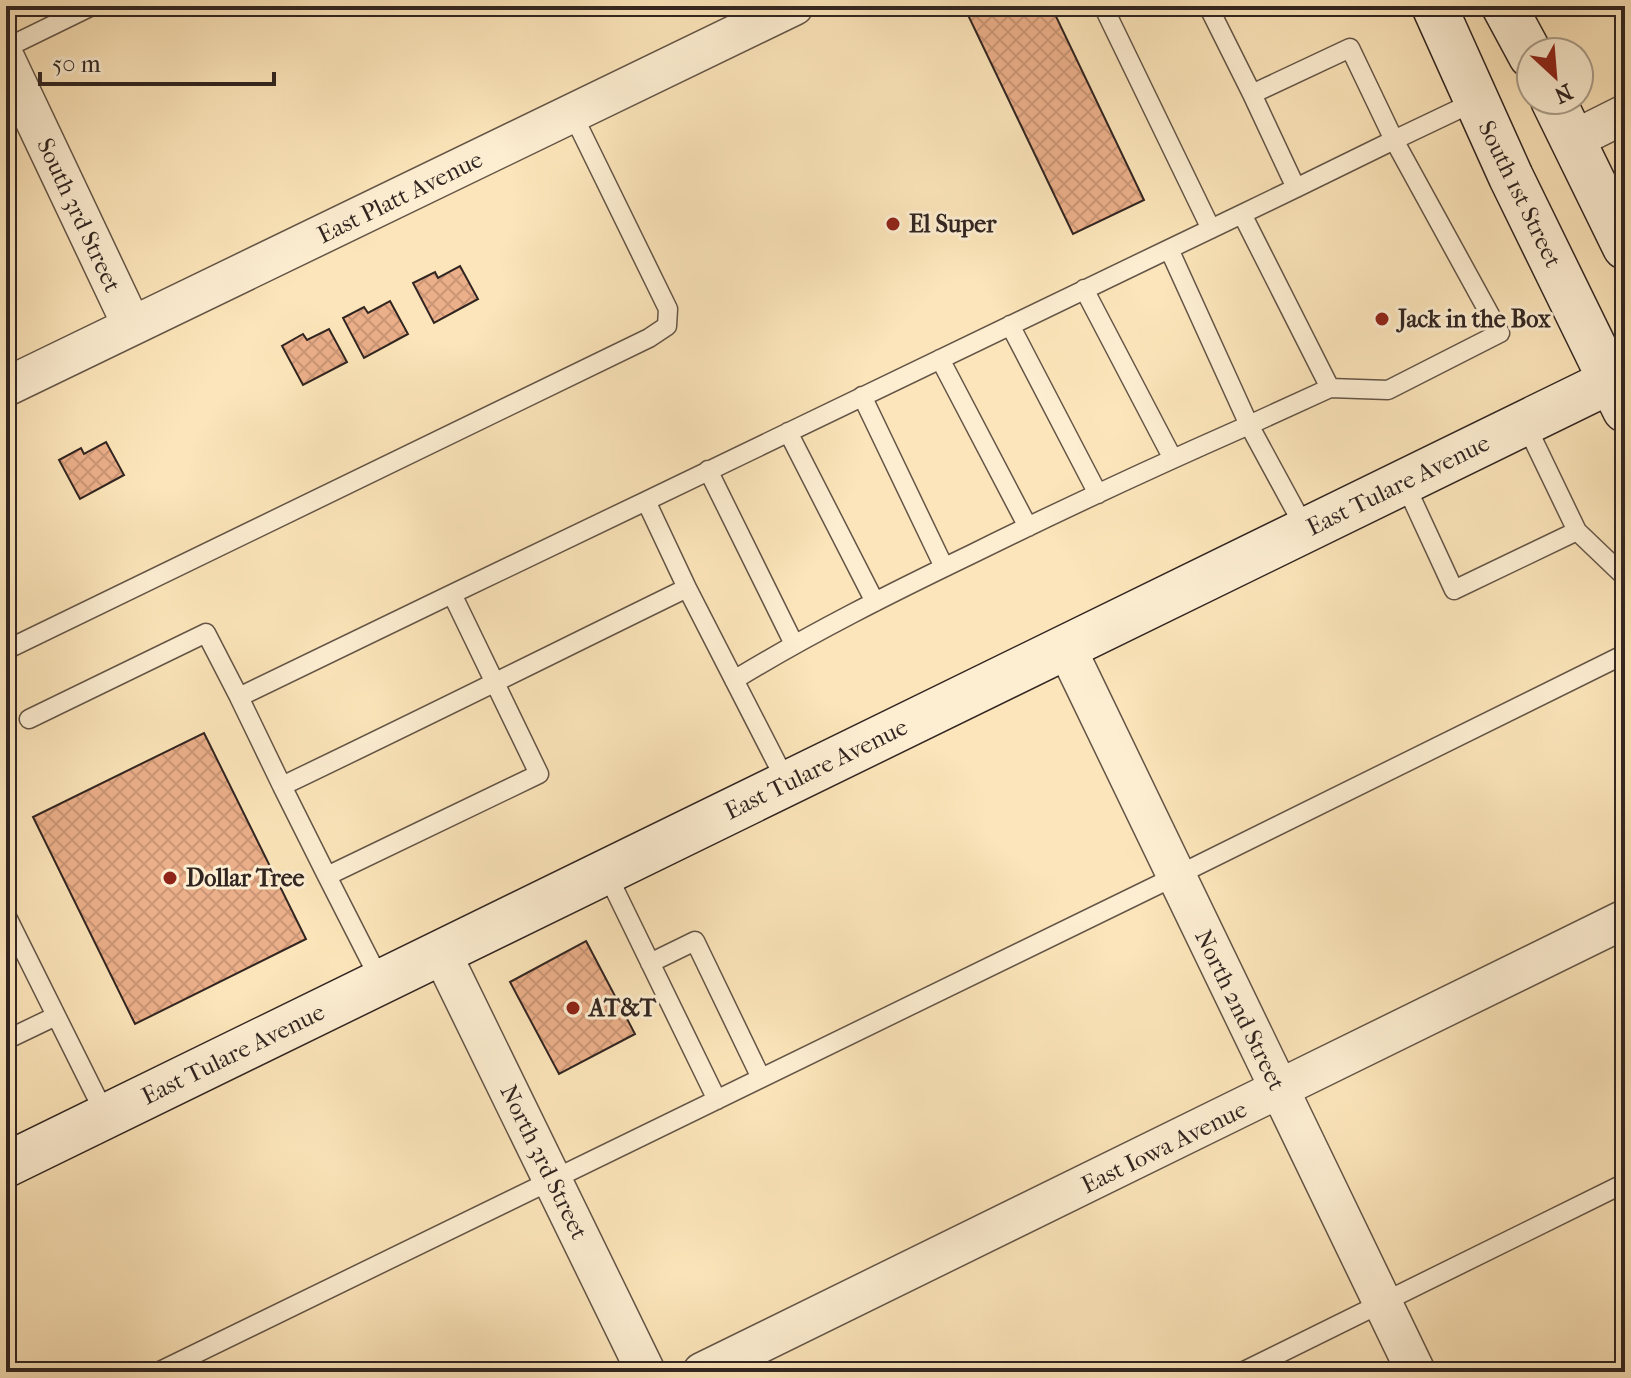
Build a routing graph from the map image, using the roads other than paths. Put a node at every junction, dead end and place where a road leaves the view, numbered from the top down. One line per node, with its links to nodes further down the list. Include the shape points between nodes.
1 (92, 6): 8 (lane)
2 (794, 6): 13 (street, East Platt Avenue)
3 (1103, 6): 19 (lane)
4 (1208, 6): 10 (lane)
5 (1434, 6): 11 (main road, South 1st Street)
6 (1504, 6): 7 (main road)
7 (1520, 36)
8 (6, 48)
9 (6, 60): 24 (street, South 3rd Street)
10 (1252, 94): 15 (lane, via 1350,48); 17 (lane)
11 (1476, 101): 15 (lane); 28 (main road, South 1st Street)
12 (1625, 114): 16 (street)
13 (573, 115): 24 (street, East Platt Avenue); 48 (lane, via 668,309 667,326)
14 (1561, 116): 16 (main road)
15 (1394, 140): 17 (lane); 27 (lane, via 1500,333 1388,390)
16 (1573, 140): 20 (main road)
17 (1296, 188): 18 (lane)
18 (1242, 214): 19 (lane); 27 (lane)
19 (1211, 229): 21 (lane)
20 (1625, 247)
21 (1169, 249): 22 (lane); 31 (lane)
22 (1084, 289): 23 (lane); 33 (lane)
23 (1010, 325): 25 (lane); 36 (lane)
24 (132, 326): 26 (street, East Platt Avenue)
25 (940, 359): 29 (lane); 38 (lane)
26 (6, 387)
27 (1330, 388): 31 (lane)
28 (1620, 388): 30 (main road, East Tulare Avenue)
29 (862, 396): 32 (lane); 41 (lane)
30 (1525, 423): 35 (main road, East Tulare Avenue); 40 (lane)
31 (1249, 425): 33 (lane); 39 (lane)
32 (788, 432): 34 (lane); 45 (lane)
33 (1173, 459): 36 (lane)
34 (708, 470): 37 (lane); 46 (lane)
35 (1404, 482): 39 (main road, East Tulare Avenue); 40 (lane, via 1454,590)
36 (1098, 494): 38 (lane)
37 (646, 501): 43 (lane); 44 (lane)
38 (1028, 527): 41 (lane)
39 (1306, 530): 47 (main road, East Tulare Avenue)
40 (1577, 531): 42 (lane)
41 (944, 567): 45 (lane)
42 (1625, 574)
43 (687, 588): 50 (lane); 51 (lane)
44 (452, 594): 51 (lane); 52 (lane)
45 (875, 602): 46 (lane)
46 (794, 644): 50 (lane)
47 (1066, 647): 54 (main road, East Tulare Avenue); 58 (street, North 2nd Street)
48 (6, 650)
49 (1625, 654): 58 (lane)
50 (734, 680): 54 (lane)
51 (495, 683): 55 (lane); 57 (lane, via 539,774)
52 (239, 697): 53 (lane, via 206,633); 55 (lane)
53 (29, 719)
54 (787, 783): 56 (main road, East Tulare Avenue)
55 (282, 786): 57 (lane)
56 (606, 872): 61 (main road, East Tulare Avenue); 62 (lane)
57 (327, 876): 63 (lane)
58 (1176, 876): 66 (lane); 67 (street, North 2nd Street)
59 (6, 915): 64 (lane)
60 (1625, 919): 67 (street, East Iowa Avenue)
61 (441, 952): 63 (main road, East Tulare Avenue); 71 (street, North 3rd Street)
62 (650, 963): 66 (lane, via 695,941); 68 (lane)
63 (381, 982): 69 (main road, East Tulare Avenue)
64 (56, 1016): 65 (lane); 69 (lane)
65 (6, 1040)
66 (761, 1078): 68 (lane)
67 (1279, 1090): 73 (street, North 2nd Street); 76 (street, East Iowa Avenue)
68 (717, 1100): 71 (lane)
69 (106, 1116): 70 (main road, East Tulare Avenue)
70 (6, 1165)
71 (552, 1180): 74 (lane); 75 (street, North 3rd Street)
72 (1625, 1183): 73 (lane)
73 (1382, 1304): 77 (lane); 78 (street, North 2nd Street)
74 (158, 1372)
75 (646, 1372)
76 (702, 1372)
77 (1242, 1372)
78 (1416, 1372)

